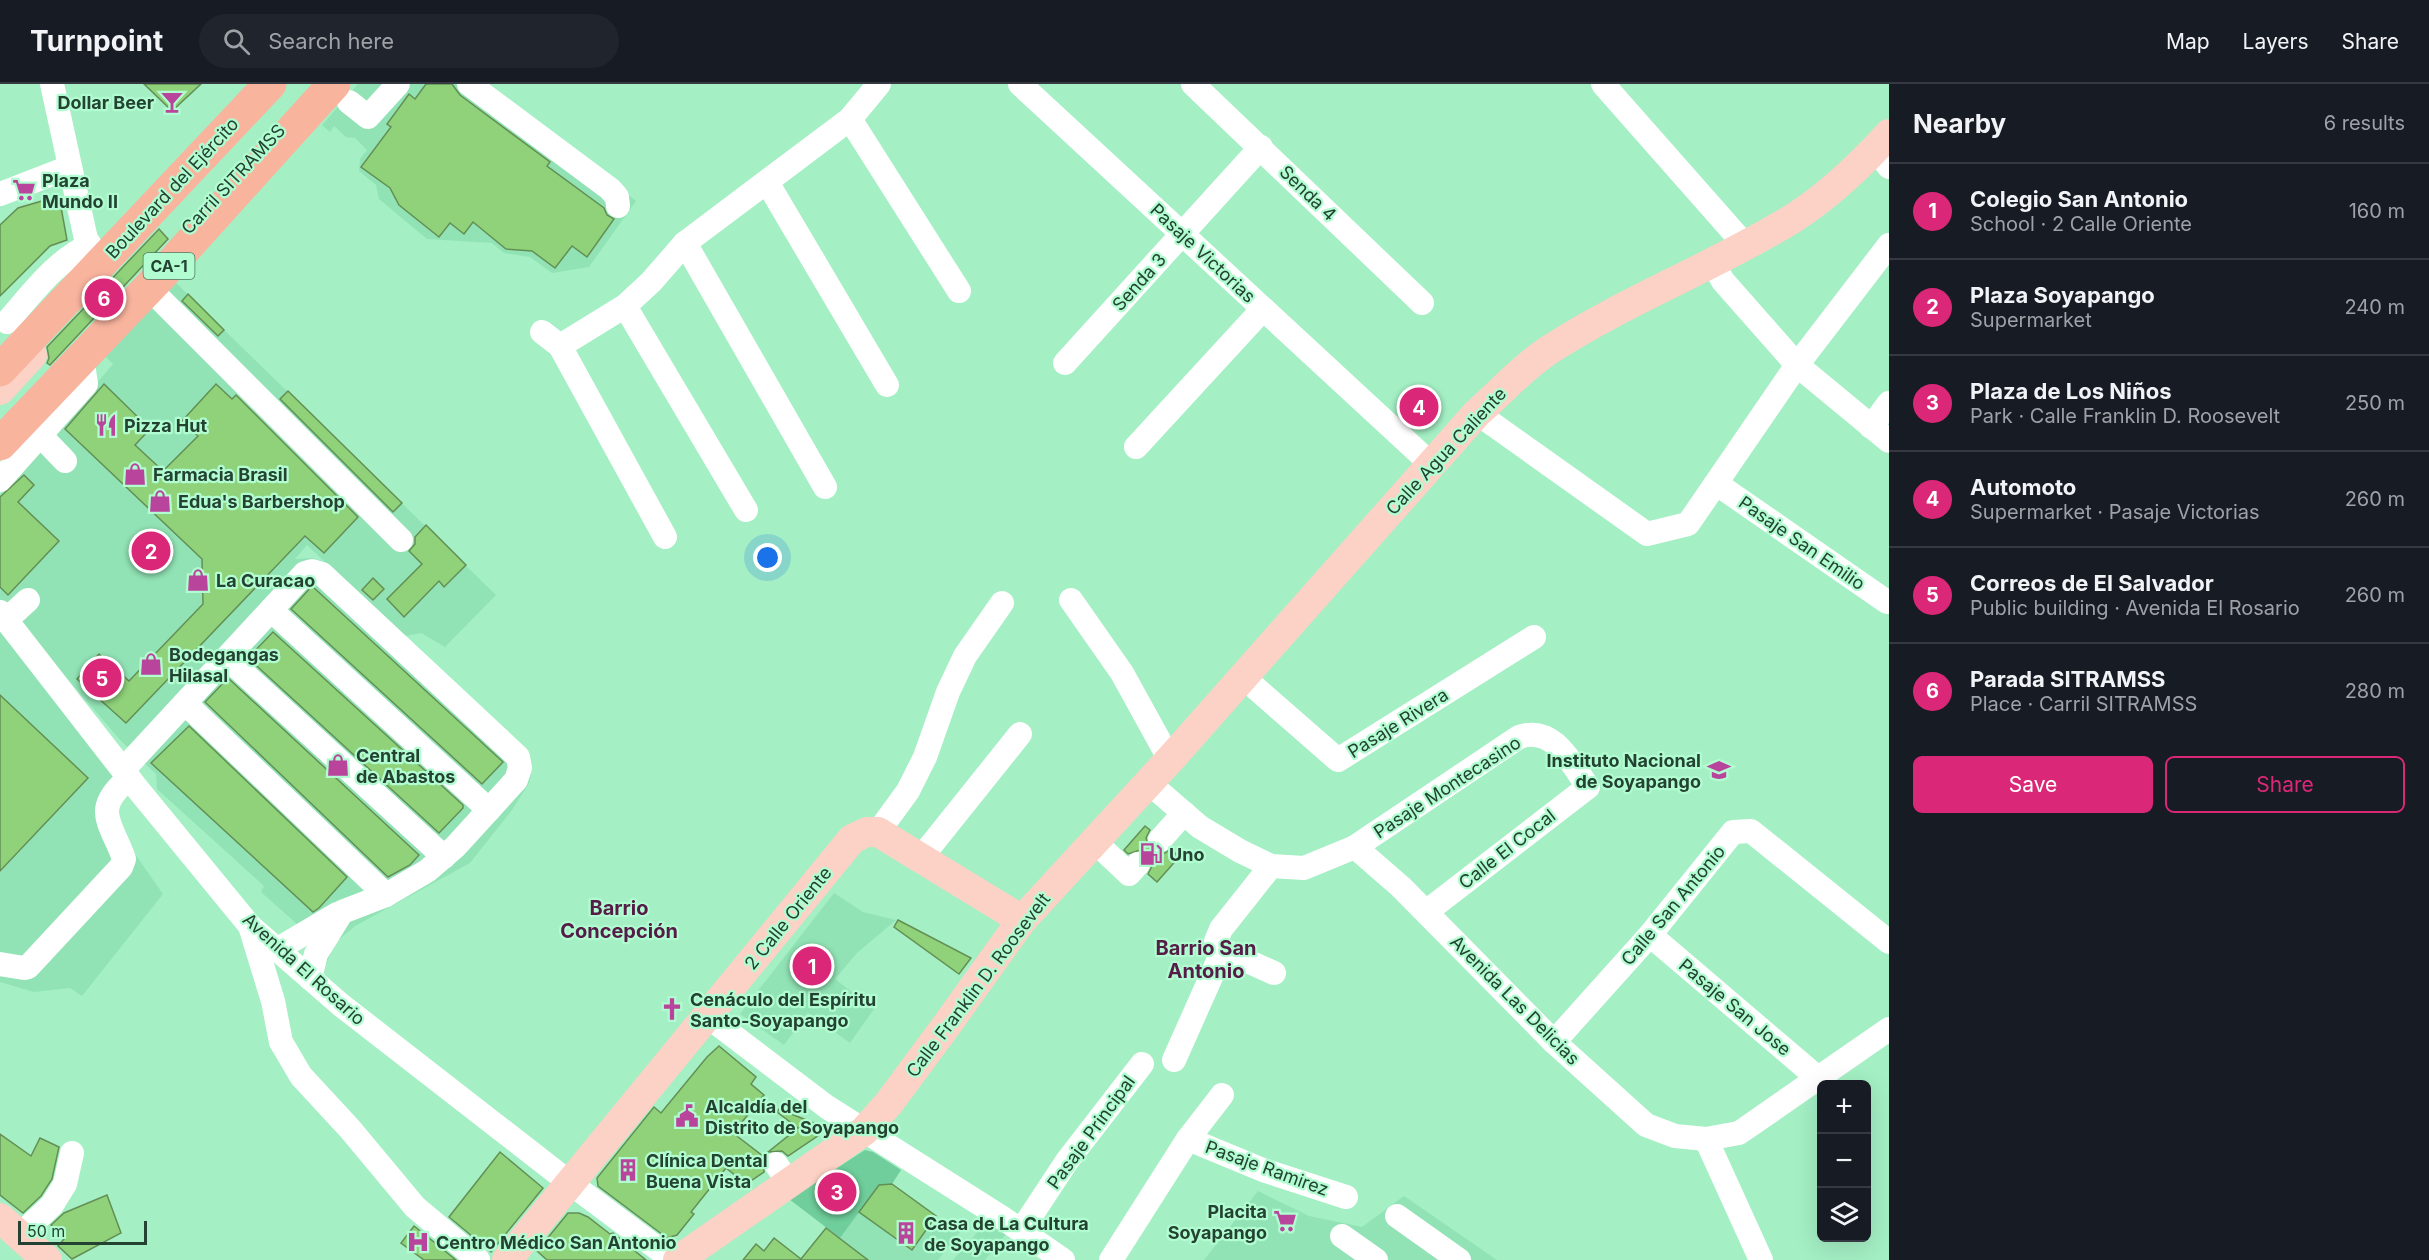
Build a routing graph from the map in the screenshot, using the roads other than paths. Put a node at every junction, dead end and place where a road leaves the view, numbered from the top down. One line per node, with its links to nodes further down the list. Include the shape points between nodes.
1 (52, 84): 15 (street)
2 (270, 84): 23 (highway, Boulevard del Ejército / CA-1)
3 (283, 84): 36 (main road, Carril SITRAMSS)
4 (321, 84): 39 (main road, Carril SITRAMSS)
5 (398, 84): 11 (street, via 368,117)
6 (469, 84): 18 (street, via 610,189 617,196)
7 (879, 84): 12 (street)
8 (1020, 84): 19 (street, Pasaje Victorias)
9 (1192, 84): 13 (street, Senda 4)
10 (1603, 84): 21 (street)
11 (341, 93): 25 (highway, CA-1)
12 (850, 119): 16 (street); 26 (street)
13 (1261, 147): 19 (street, Senda 3); 27 (street, Senda 4)
14 (1884, 150): 21 (main road, Calle Agua Caliente, via 1812,206)
15 (71, 171): 17 (street); 23 (street, via 86,239)
16 (767, 182): 20 (street); 35 (street)
17 (0, 195)
18 (618, 206)
19 (1182, 234): 29 (street, Pasaje Victorias); 32 (street, Senda 3)
20 (686, 243): 28 (street); 48 (street)
21 (1745, 245): 24 (main road, Calle Agua Caliente)
22 (1889, 245): 33 (street)
23 (96, 254): 30 (highway, Boulevard del Ejército / CA-1)
24 (1712, 262): 33 (street, via 1723,282); 38 (main road, Calle Agua Caliente, via 1550,350)
25 (148, 288): 31 (highway, CA-1); 51 (street)
26 (959, 291)
27 (1422, 303)
28 (626, 306): 49 (street); 50 (street, via 551,339)
29 (1263, 309): 43 (street); 45 (street, Pasaje Victorias)
30 (12, 328): 34 (highway, Boulevard del Ejército / CA-1)
31 (82, 357): 41 (street, via 86,384); 42 (highway, CA-1)
32 (1065, 363)
33 (1797, 365): 40 (street); 47 (street)
34 (0, 370)
35 (887, 385)
36 (0, 390)
37 (1889, 403): 40 (street)
38 (1477, 413): 45 (main road, Calle Agua Caliente); 47 (street, via 1647,534 1688,524)
39 (0, 433)
40 (1880, 434)
41 (41, 436): 44 (street); 46 (street)
42 (0, 444)
43 (1136, 447)
44 (65, 462)
45 (1431, 464): 60 (main road, Calle Agua Caliente)
46 (0, 480)
47 (1717, 484): 54 (street, Pasaje San Emilio)
48 (825, 487)
49 (746, 510)
50 (665, 537)
51 (401, 540)
52 (28, 600): 57 (street)
53 (1071, 600): 63 (street, via 1122,673)
54 (1887, 602)
55 (1002, 603): 69 (street, via 965,656 921,766)
56 (271, 610): 59 (street); 67 (street); 67 (street, via 305,573 322,574 518,757 516,780)
57 (3, 616): 64 (street, Avenida El Rosario)
58 (1534, 637): 60 (street, Pasaje Rivera, via 1338,760)
59 (227, 658): 61 (street); 73 (street)
60 (1243, 677): 63 (main road, Calle Agua Caliente)
61 (186, 704): 64 (street); 77 (street)
62 (1020, 734): 74 (street)
63 (1172, 757): 65 (main road, Calle Franklin D. Roosevelt)
64 (126, 774): 81 (street, Avenida El Rosario); 86 (street, via 105,812 124,859 121,867 28,967)
65 (1149, 783): 68 (street); 71 (main road, Calle Franklin D. Roosevelt)
66 (1588, 787): 72 (street, Pasaje Montecasino, via 1556,744 1539,734 1527,734); 79 (street, Calle El Cocal)
67 (489, 810): 73 (street)
68 (1184, 813): 70 (street); 76 (street, via 1200,827)
69 (878, 832): 74 (main road); 89 (main road, 2 Calle Oriente, via 852,839)
70 (1160, 840)
71 (1094, 841): 75 (street, via 1130,874); 80 (main road, Calle Franklin D. Roosevelt)
72 (1355, 847): 76 (street, via 1304,868); 79 (street, Avenida Las Delicias)
73 (444, 857): 77 (street)
74 (920, 859): 80 (main road)
75 (1138, 864)
76 (1271, 866): 85 (street, via 1221,929 1216,941)
77 (386, 895): 78 (street)
78 (342, 912): 84 (street); 88 (street, via 316,954)
79 (1426, 912): 91 (street, Avenida Las Delicias)
80 (1022, 920): 96 (main road, Calle Franklin D. Roosevelt, via 889,1103)
81 (250, 926): 84 (street, Avenida El Rosario); 107 (street, via 281,1042 301,1076 415,1207)
82 (1650, 935): 83 (street, Calle San Antonio, via 1734,832 1751,831); 91 (street, Calle San Antonio); 94 (street, Pasaje San Jose)
83 (1889, 942)
84 (278, 949): 88 (street, Avenida El Rosario)
85 (1223, 950): 87 (street); 92 (street)
86 (0, 964)
87 (1274, 973)
88 (310, 978): 100 (street, Avenida El Rosario)
89 (706, 1016): 96 (street, via 775,1080); 100 (main road, 2 Calle Oriente)
90 (1889, 1029): 94 (street, Avenida Las Delicias)
91 (1554, 1042): 98 (street, Avenida Las Delicias, via 1646,1125 1675,1136)
92 (1174, 1060)
93 (1142, 1064): 104 (street, Pasaje Principal, via 1067,1161)
94 (1819, 1079): 98 (street, Avenida Las Delicias, via 1740,1133)
95 (1222, 1095): 97 (street, Pasaje Ramirez)
96 (864, 1131): 104 (street); 110 (main road, Calle Franklin D. Roosevelt, via 783,1173 769,1207 722,1238)
97 (1188, 1139): 101 (street, Pasaje Ramirez, via 1263,1170); 112 (street, Pasaje Ramirez)
98 (1706, 1139): 115 (street)
99 (72, 1153): 103 (street, via 65,1184 52,1205)
100 (570, 1183): 108 (main road, 2 Calle Oriente); 109 (street, Avenida El Rosario)
101 (1346, 1197)
102 (1397, 1216): 114 (street)
103 (10, 1227): 106 (main road)
104 (1021, 1231): 111 (street)
105 (1342, 1236): 113 (street)
106 (47, 1260)
107 (478, 1260)
108 (507, 1260)
109 (673, 1260)
110 (678, 1260)
111 (1063, 1260)
112 (1111, 1260)
113 (1376, 1260)
114 (1458, 1260)
115 (1761, 1260)

